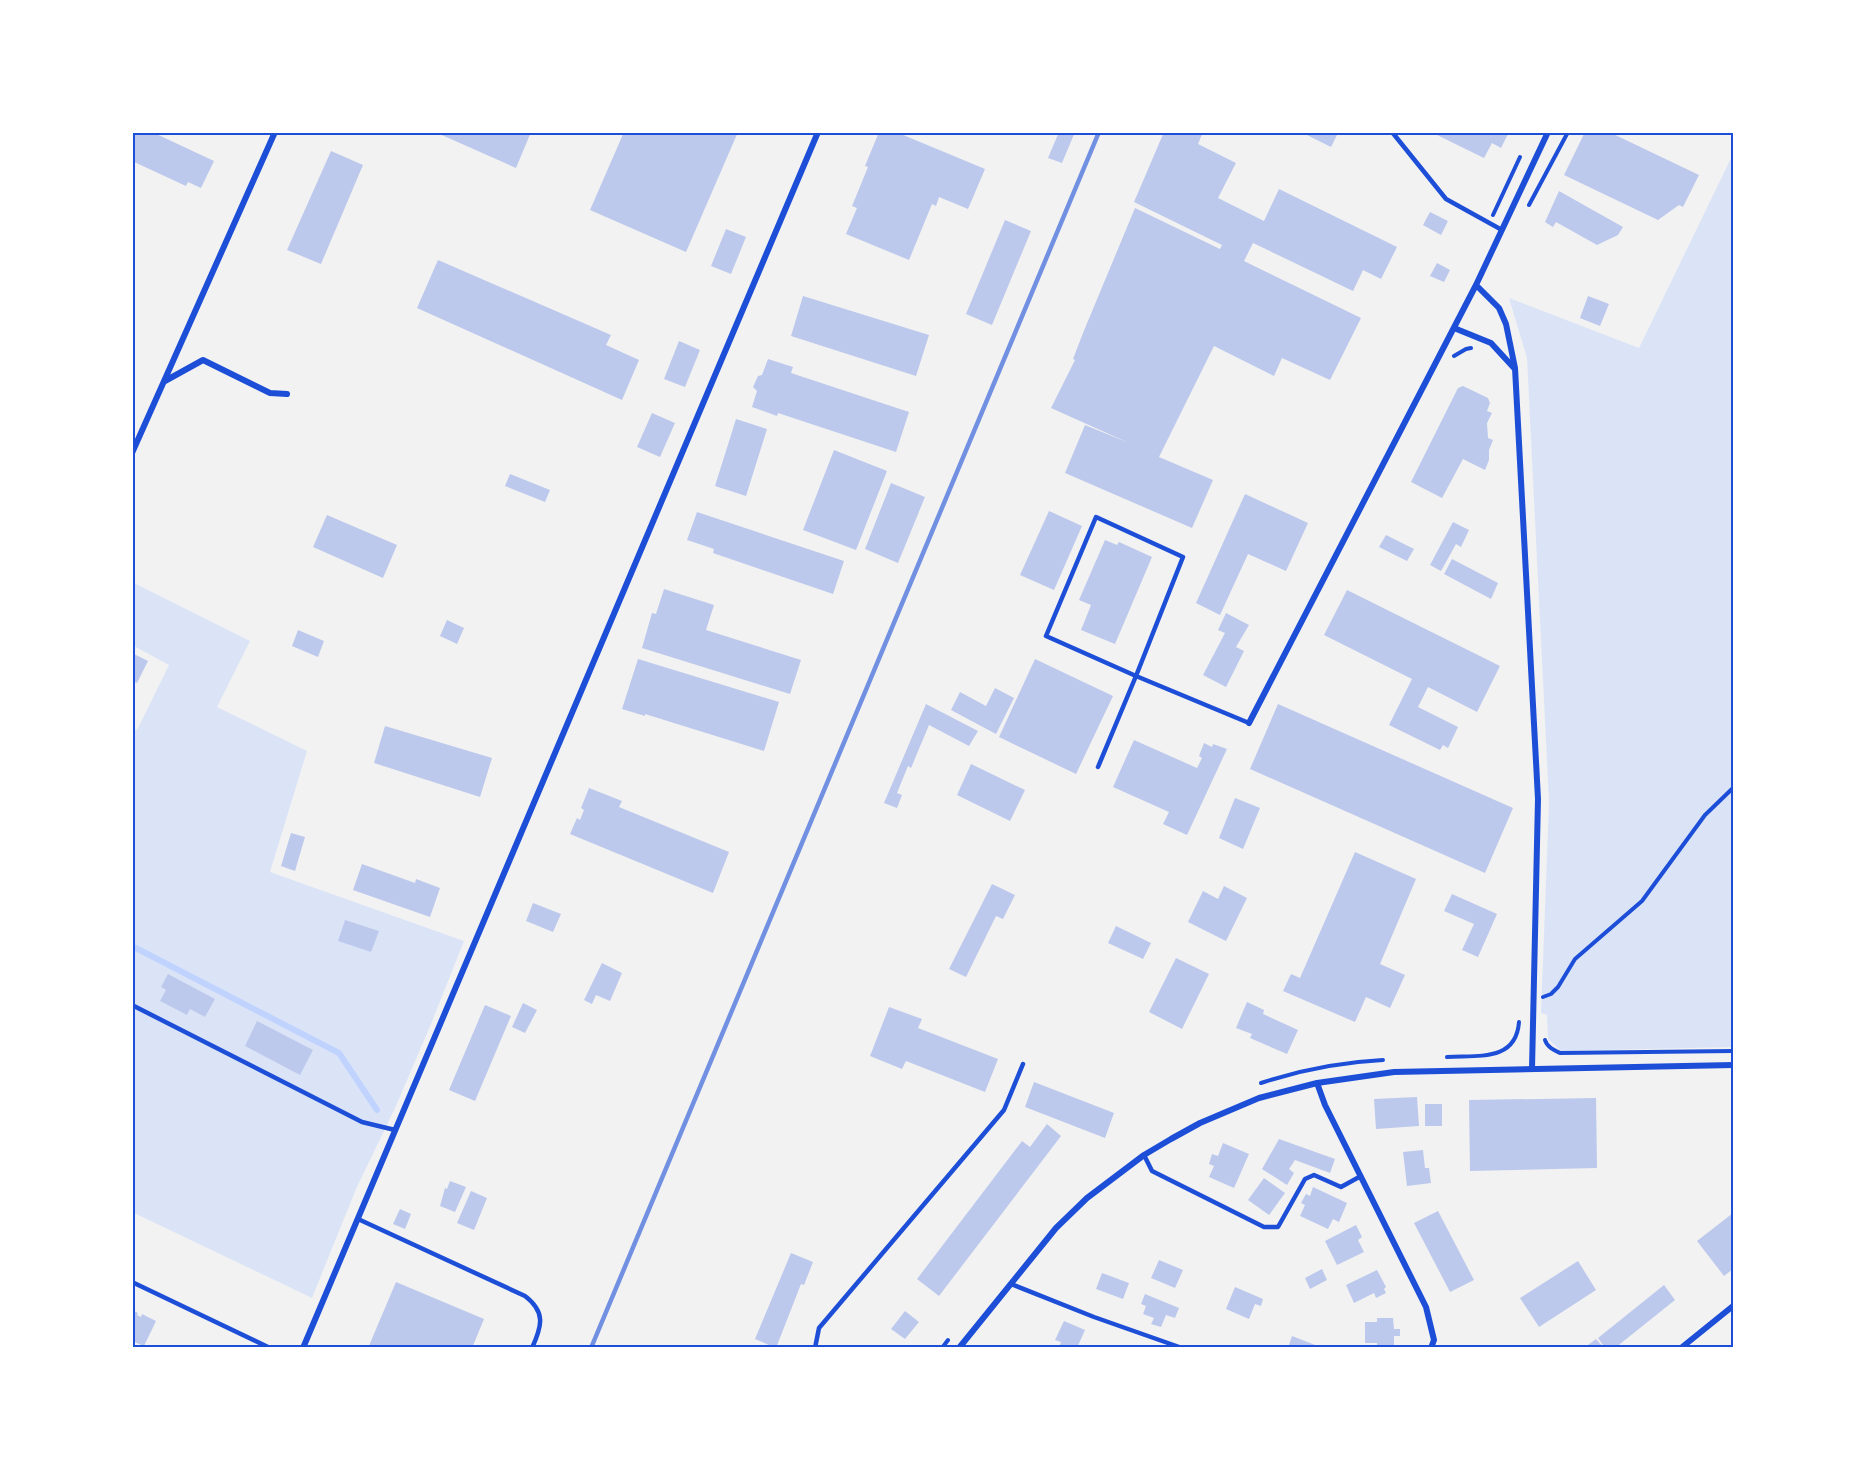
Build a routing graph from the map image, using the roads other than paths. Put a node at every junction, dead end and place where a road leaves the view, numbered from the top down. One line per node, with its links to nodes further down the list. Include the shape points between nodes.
1 (275, 132): 9 (street)
2 (818, 132): 20 (street)
3 (1392, 132): 5 (lane, via 1446,199)
4 (1548, 132): 5 (street)
5 (1502, 230): 6 (street)
6 (1476, 285): 7 (street); 8 (street, via 1499,308)
7 (1454, 328): 8 (street, via 1491,343); 13 (street)
8 (1515, 368): 18 (street, via 1538,799)
9 (164, 381): 10 (street, via 203,360 270,393); 11 (street)
10 (287, 394)
11 (132, 453)
12 (1137, 676): 12 (lane, via 1047,636 1095,517 1183,557); 13 (lane); 14 (lane)
13 (1250, 723)
14 (1098, 767)
15 (132, 1005): 20 (lane, via 362,1122)
16 (1023, 1064): 30 (lane, via 1004,1110 819,1328)
17 (1733, 1065): 18 (street)
18 (1532, 1068): 19 (street, via 1394,1072)
19 (1317, 1083): 21 (street, via 1259,1098); 22 (street)
20 (395, 1130): 23 (street)
21 (1144, 1155): 22 (lane, via 1152,1171 1264,1227 1278,1227 1305,1179 1314,1175 1341,1187); 25 (street, via 1071,1211)
22 (1361, 1176): 33 (street, via 1426,1307 1434,1340)
23 (358, 1219): 28 (street); 29 (lane, via 534,1302 541,1322)
24 (132, 1282): 27 (lane)
25 (1011, 1284): 31 (street); 32 (lane)
26 (1733, 1306): 34 (street)
27 (270, 1348)
28 (303, 1348)
29 (532, 1348)
30 (814, 1348)
31 (959, 1348)
32 (1182, 1348)
33 (1431, 1348)
34 (1681, 1348)

